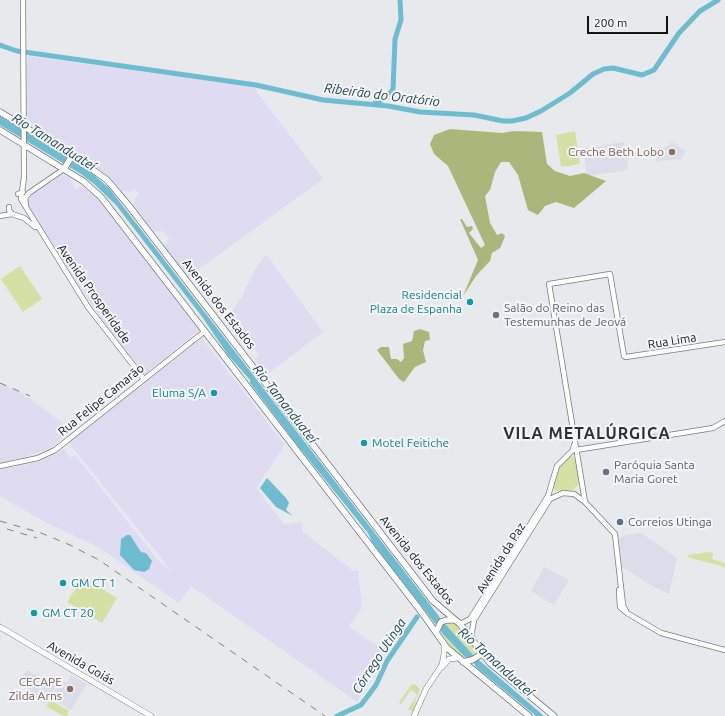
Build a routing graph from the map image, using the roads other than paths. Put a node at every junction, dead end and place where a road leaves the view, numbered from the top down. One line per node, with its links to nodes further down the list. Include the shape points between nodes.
1 (23, 0): 3 (main road)
2 (0, 112): 3 (highway, Avenida dos Estados)
3 (24, 128): 5 (main road); 6 (highway, Avenida dos Estados)
4 (0, 130): 5 (highway)
5 (23, 142): 7 (highway); 8 (main road)
6 (72, 157): 7 (highway); 32 (highway, Avenida dos Estados, via 106,180 130,206 433,601)
7 (65, 168): 9 (main road); 19 (highway, via 106,202)
8 (24, 177): 9 (main road, via 27,188); 10 (main road)
9 (32, 191): 13 (main road, via 25,198)
10 (24, 192): 11 (main road); 13 (main road, Avenida Prosperidade, via 21,199)
11 (18, 194)
12 (9, 207): 14 (main road)
13 (27, 209): 15 (main road, Avenida Prosperidade)
14 (12, 214): 16 (main road, Avenida Prosperidade); 17 (main road, Avenida Prosperidade)
15 (30, 214): 17 (main road); 18 (main road, Avenida Prosperidade)
16 (0, 216)
17 (24, 218): 18 (main road, Avenida Prosperidade)
18 (43, 238): 21 (main road, Avenida Prosperidade, via 103,330)
19 (205, 331): 21 (main road, Rua Felipe Camarão); 35 (highway)
20 (725, 342): 23 (main road, Rua Lima, via 629,358 624,356 610,274 549,284)
21 (144, 379): 26 (main road, Rua Felipe Camarão, via 52,452 38,458)
22 (725, 420): 23 (main road, via 713,428)
23 (575, 447): 24 (main road, Avenida da Paz); 25 (main road)
24 (566, 456): 25 (main road, via 572,455); 28 (main road, Avenida da Paz, via 556,469)
25 (577, 458): 27 (main road)
26 (0, 466)
27 (582, 485): 29 (main road); 31 (main road)
28 (551, 488): 30 (main road); 33 (main road, Avenida da Paz, via 470,619)
29 (572, 493): 30 (main road); 31 (main road)
30 (558, 495): 36 (main road, Avenida da Paz, via 550,500 474,620)
31 (585, 502): 38 (main road, via 615,534 624,607 627,613 661,633)
32 (455, 620): 33 (highway, Avenida dos Estados); 35 (highway, via 443,621)
33 (460, 624): 36 (highway, Avenida dos Estados)
34 (0, 627): 42 (main road, Avenida Goiás)
35 (436, 632): 37 (highway)
36 (471, 637): 39 (highway, Avenida dos Estados)
37 (444, 644): 40 (highway); 41 (main road, via 444,658)
38 (725, 650)
39 (480, 656): 40 (highway, via 470,661); 45 (highway, Avenida dos Estados)
40 (460, 660): 41 (main road, via 448,661); 44 (highway)
41 (438, 670): 43 (main road)
42 (151, 716)
43 (414, 716)
44 (529, 716)
45 (554, 716)

